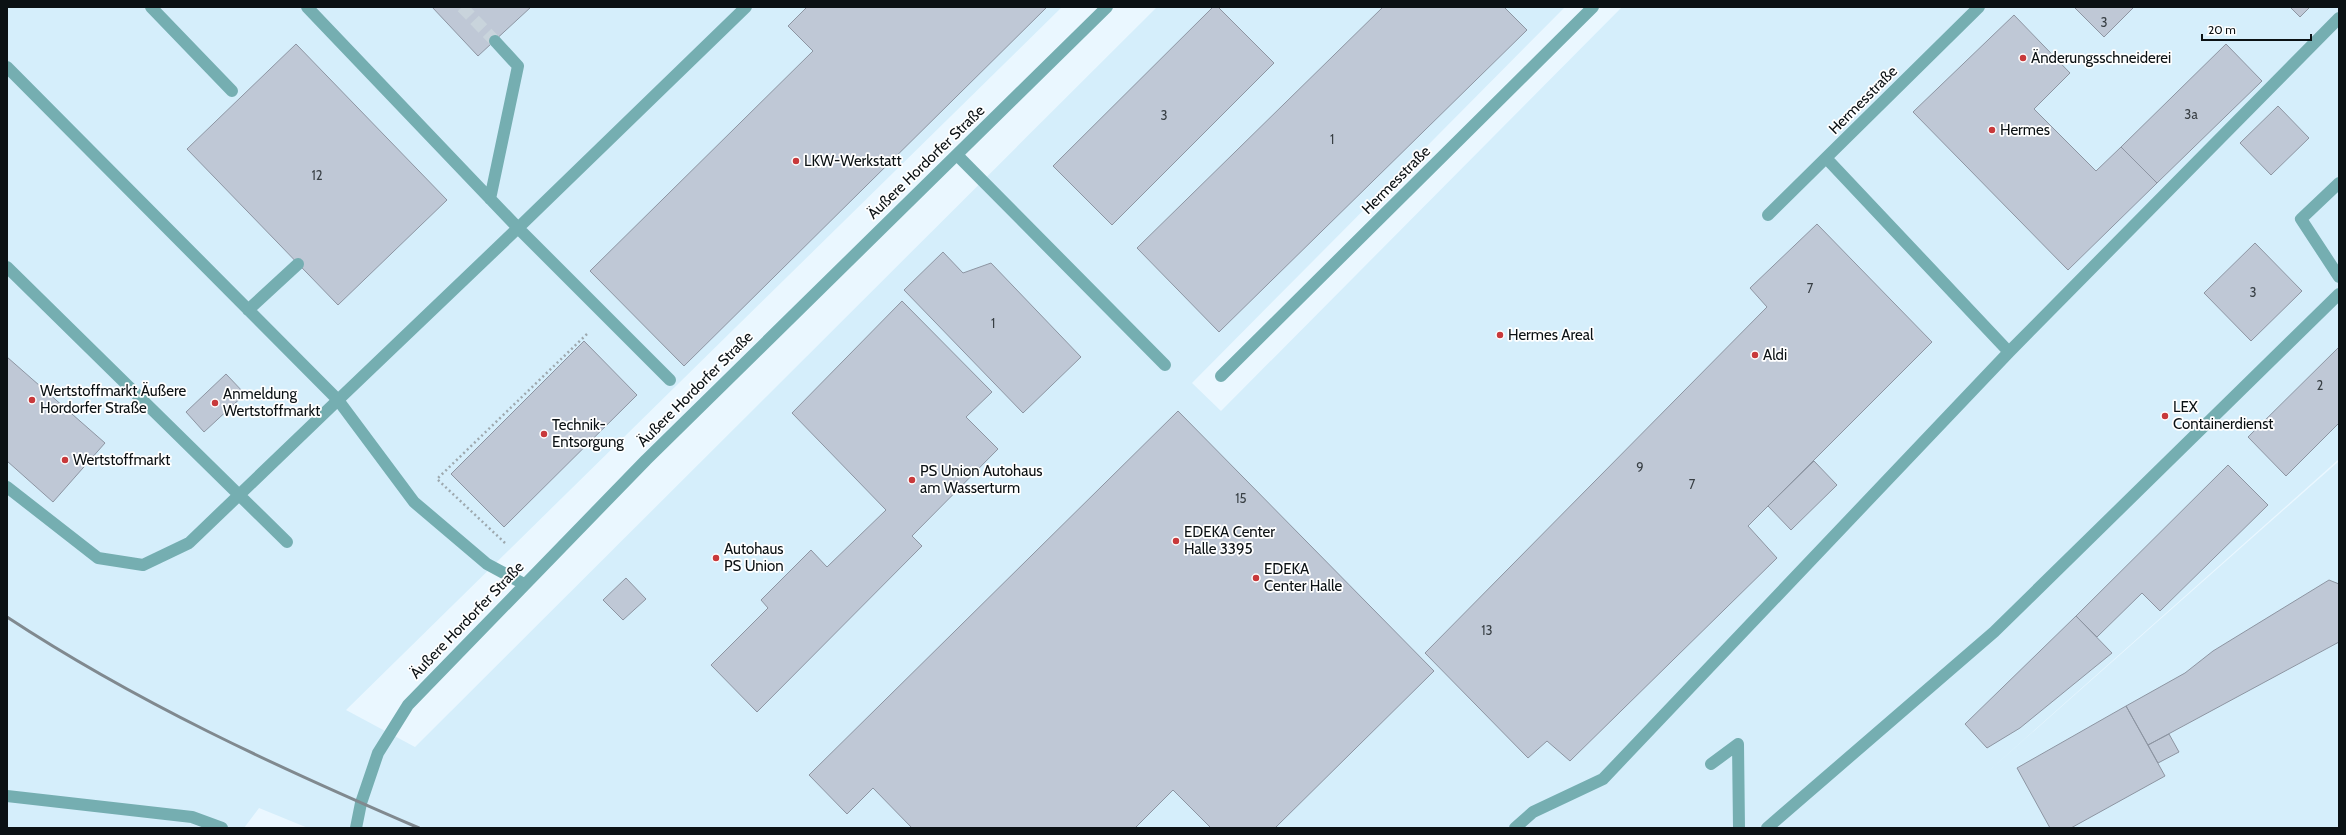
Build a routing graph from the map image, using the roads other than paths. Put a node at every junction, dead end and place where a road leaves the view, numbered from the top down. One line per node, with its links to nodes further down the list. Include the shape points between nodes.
1 (151, 7): 10 (street)
2 (307, 7): 14 (street)
3 (746, 7): 16 (street)
4 (1107, 7): 11 (street, Äußere Hordorfer Straße)
5 (1593, 7): 24 (street, Hermesstraße)
6 (1979, 7): 12 (street, Hermesstraße)
7 (2339, 18): 22 (street)
8 (495, 41): 14 (street, via 518,66)
9 (7, 67): 21 (street)
10 (232, 91)
11 (956, 155): 23 (street); 30 (street, Äußere Hordorfer Straße)
12 (1827, 159): 15 (street, Hermesstraße); 22 (street)
13 (2339, 183): 19 (street, via 2301,219)
14 (490, 200): 16 (street)
15 (1768, 215)
16 (518, 228): 25 (street); 26 (street)
17 (298, 264): 21 (street)
18 (7, 267): 28 (street)
19 (2339, 277)
20 (2339, 294): 37 (street, via 1994,632)
21 (248, 310): 26 (street)
22 (2009, 352): 35 (street, via 1603,779 1532,812)
23 (1165, 365)
24 (1221, 376)
25 (670, 380)
26 (338, 400): 28 (street); 30 (street, via 414,502 487,564)
27 (7, 487): 28 (street, via 98,558 143,565 189,543)
28 (238, 497): 29 (street)
29 (287, 542)
30 (524, 584): 34 (street, Äußere Hordorfer Straße, via 408,705 378,753)
31 (1711, 764): 36 (street, via 1738,744)
32 (7, 796): 33 (street, via 192,817)
33 (222, 828)
34 (356, 828)
35 (1515, 828)
36 (1738, 828)
37 (1767, 828)

